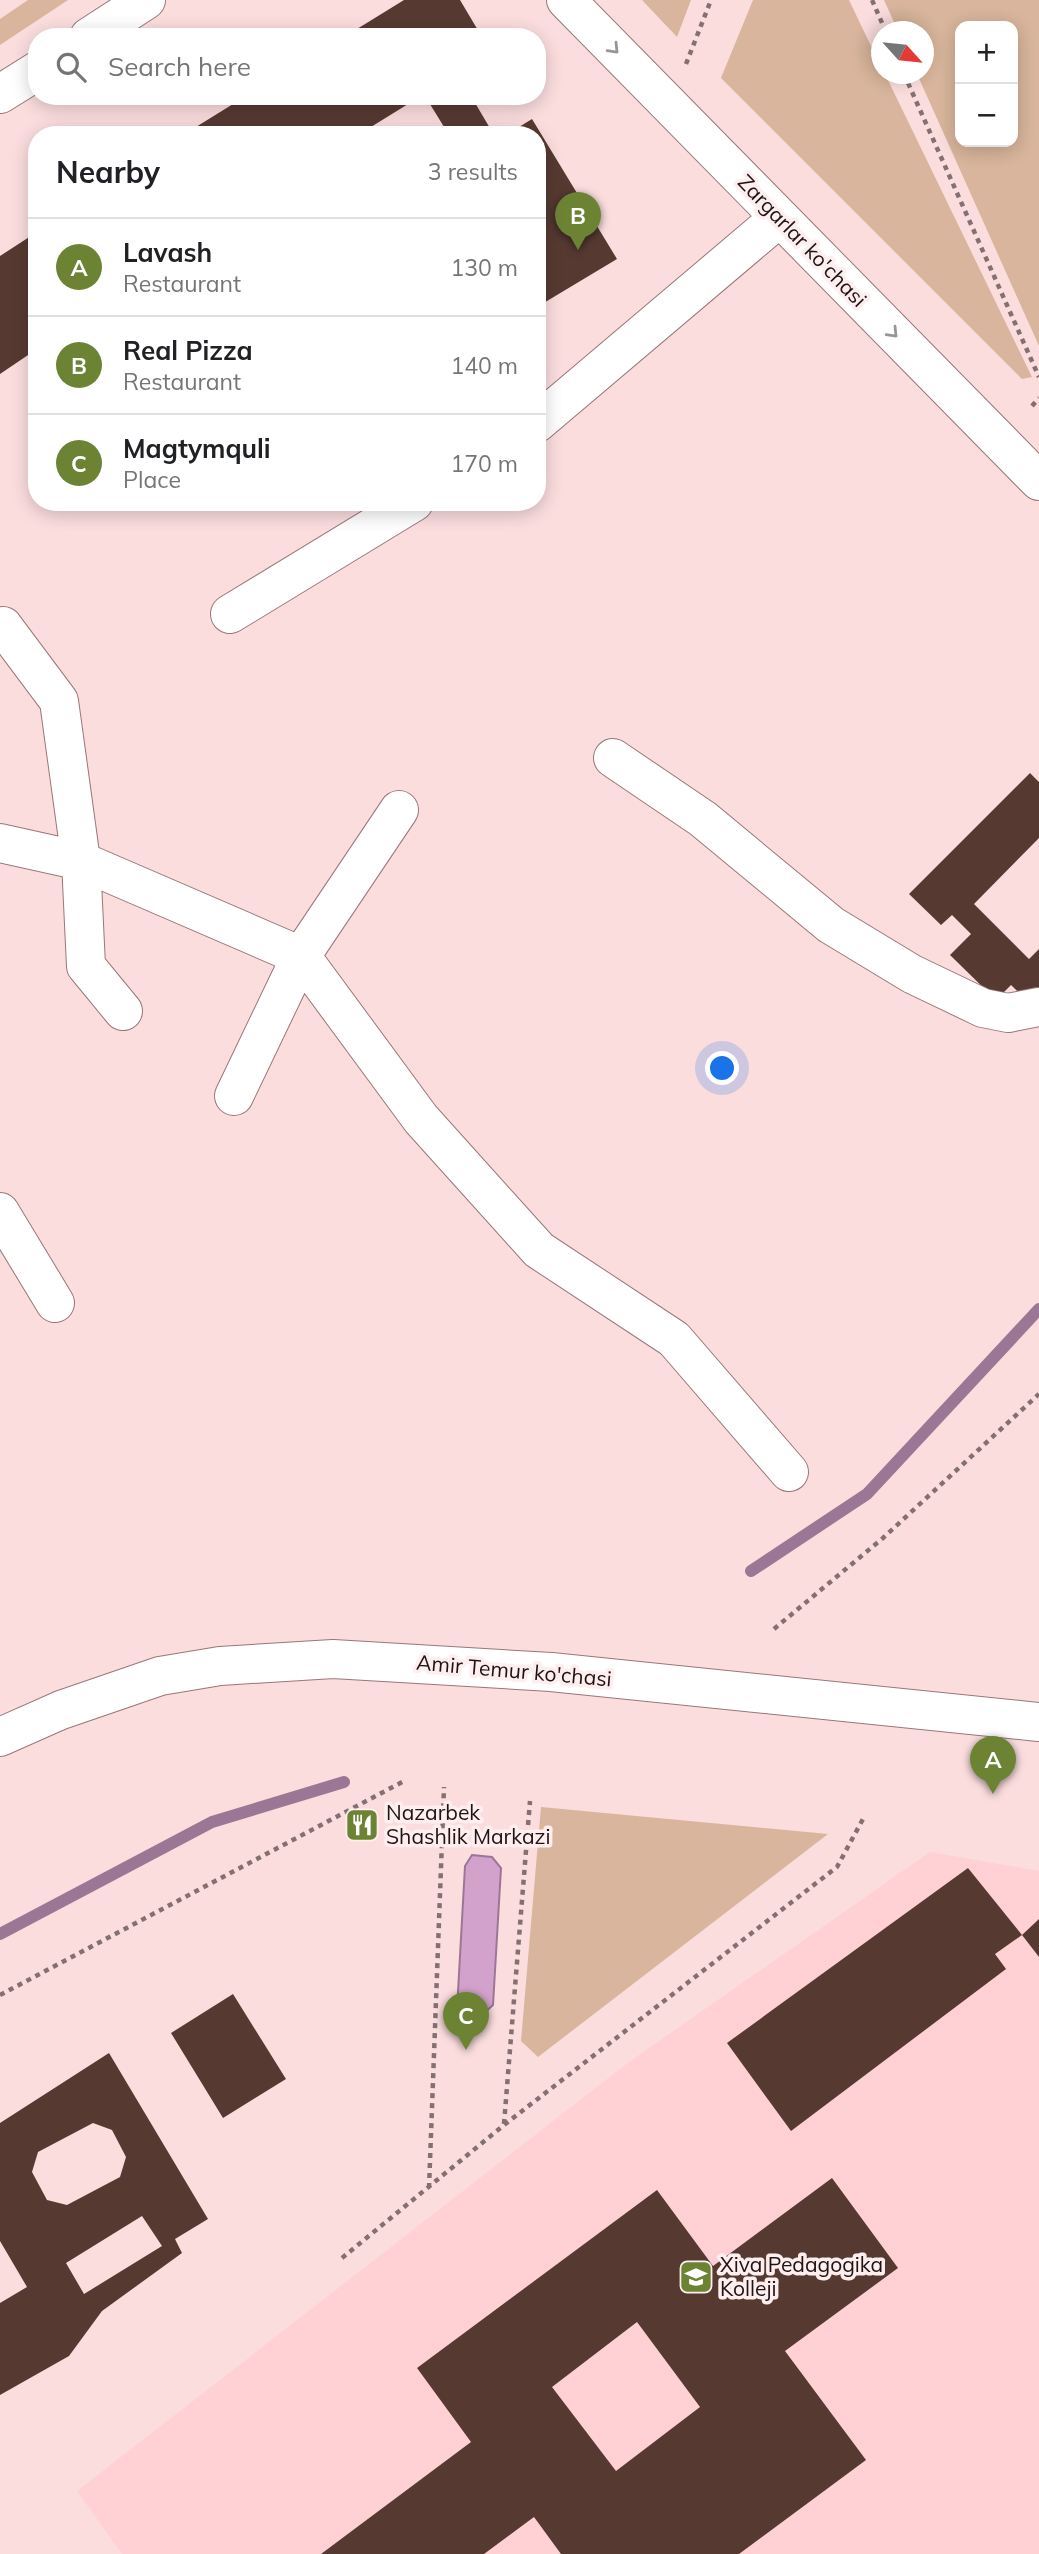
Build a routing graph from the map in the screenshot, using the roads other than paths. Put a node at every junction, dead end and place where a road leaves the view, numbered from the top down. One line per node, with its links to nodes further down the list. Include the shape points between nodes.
1 (146, 0): 3 (main road)
2 (566, 0): 6 (main road, Zargarlar ko'chasi, one-way to 6)
3 (103, 28)
4 (28, 77): 5 (main road)
5 (0, 94)
6 (779, 218): 7 (main road); 8 (main road, Zargarlar ko'chasi, one-way to 8)
7 (546, 415)
8 (1039, 481)
9 (399, 511): 10 (main road)
10 (230, 614)
11 (0, 629): 15 (main road, via 3,626 59,701)
12 (613, 758): 17 (main road, via 702,819 831,925 912,974 983,1007 1008,1013)
13 (398, 810): 16 (main road)
14 (0, 843): 15 (main road)
15 (81, 861): 16 (main road); 18 (main road, via 86,966)
16 (302, 956): 19 (main road); 22 (main road, via 421,1119 539,1250 674,1339)
17 (1039, 1007)
18 (123, 1011)
19 (234, 1096)
20 (0, 1212): 21 (main road)
21 (55, 1303)
22 (789, 1472)
23 (1039, 1722): 24 (main road, Amir Temur ko'chasi, via 551,1672 333,1659 232,1665 160,1676)
24 (0, 1737)

